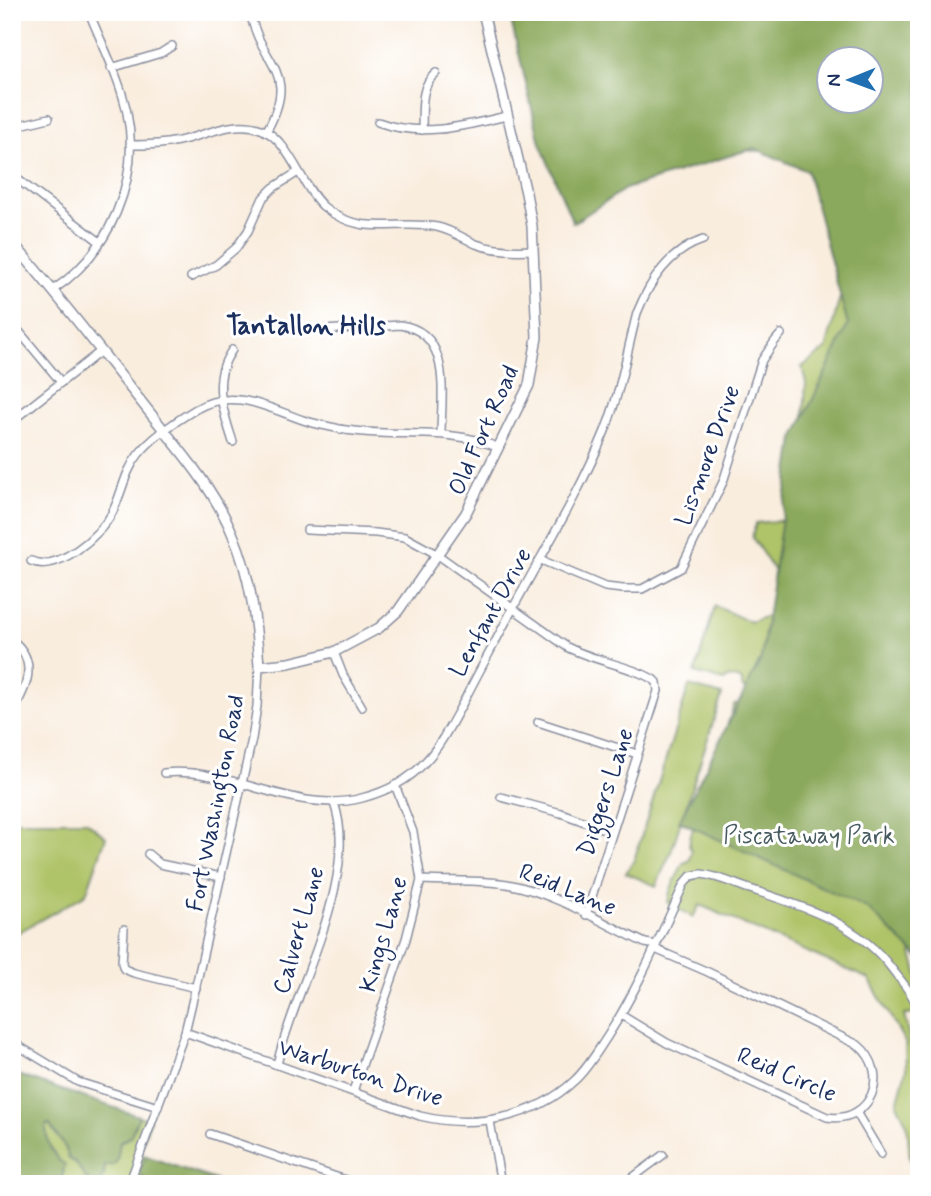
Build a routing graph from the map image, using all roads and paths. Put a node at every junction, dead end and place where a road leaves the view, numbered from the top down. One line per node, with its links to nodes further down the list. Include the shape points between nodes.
1 (89, 12): 5 (street)
2 (250, 12): 12 (street, via 281,84 279,108)
3 (483, 12): 7 (main road, Old Fort Road)
4 (172, 46): 5 (street)
5 (111, 68): 13 (street, via 127,111)
6 (436, 73): 11 (street, via 424,91)
7 (506, 116): 11 (street); 19 (main road, Old Fort Road, via 526,193)
8 (49, 118): 10 (street)
9 (378, 122): 11 (street)
10 (12, 127)
11 (422, 130)
12 (266, 132): 13 (street, via 236,126 174,142); 14 (street)
13 (130, 145): 18 (street, via 124,190)
14 (298, 172): 19 (street, via 323,205 352,222 370,227 434,226 491,248); 20 (street, via 263,198 236,248)
15 (12, 175): 18 (street)
16 (703, 240): 36 (street, Lenfant Drive, via 669,260 645,295 606,427)
17 (12, 242): 21 (main road, Fort Washington Road)
18 (100, 242): 21 (street, via 78,270)
19 (534, 250): 33 (main road, Old Fort Road, via 537,337 532,371)
20 (191, 277)
21 (53, 289): 26 (main road, Fort Washington Road)
22 (12, 323): 27 (street)
23 (324, 330): 31 (street, via 400,325 426,338 440,362)
24 (781, 334): 36 (street, Lismore Drive, via 762,360 723,482 681,568 642,589 623,589 605,587)
25 (232, 350): 28 (street, via 221,374)
26 (101, 351): 27 (street); 30 (main road, Fort Washington Road)
27 (61, 382): 29 (street)
28 (220, 400): 30 (street); 31 (street, via 254,401 343,429); 32 (street)
29 (12, 421)
30 (164, 430): 37 (street, via 133,462 114,510 101,528 64,558 45,565); 41 (main road, Fort Washington Road, via 211,492 233,534 253,604)
31 (441, 434): 33 (street)
32 (233, 442)
33 (498, 447): 35 (main road, Old Fort Road, via 467,513)
34 (307, 530): 35 (street, via 405,537)
35 (438, 555): 38 (street); 40 (main road, Old Fort Road, via 398,611 379,628)
36 (541, 560): 38 (street, Lenfant Drive)
37 (31, 561)
38 (512, 609): 45 (street, Diggers Lane, via 577,653 657,682); 48 (street, Lenfant Drive, via 446,734 426,761)
39 (12, 640): 43 (street, via 25,654 29,674)
40 (334, 652): 41 (main road, Old Fort Road); 42 (street)
41 (259, 666): 47 (street, Fort Washington Road, via 257,706)
42 (362, 707)
43 (12, 712)
44 (538, 722): 45 (street)
45 (637, 754): 51 (street, Diggers Lane)
46 (164, 773): 47 (street, Lenfant Drive, via 184,771)
47 (242, 784): 50 (street, Lenfant Drive); 53 (street, Fort Washington Road)
48 (395, 785): 50 (street, Lenfant Drive); 54 (street, Kings Lane, via 413,832)
49 (501, 797): 51 (street)
50 (334, 803): 63 (street, Calvert Lane, via 339,839 334,889)
51 (612, 832): 55 (street, Diggers Lane)
52 (148, 854): 53 (street, via 160,864)
53 (221, 877): 58 (street, Fort Washington Road)
54 (421, 880): 55 (street, Reid Lane, via 513,885); 64 (street, Kings Lane, via 406,939)
55 (586, 915): 57 (street, Reid Lane)
56 (124, 929): 58 (street, via 124,969)
57 (655, 947): 59 (street, Warburton Drive, via 684,884 694,875 708,874 794,903 855,932 882,955); 60 (street, Warburton Drive); 66 (street, Reid Circle, via 845,1037 865,1051 873,1063 875,1084 872,1096)
58 (196, 989): 61 (street, Fort Washington Road)
59 (919, 1010)
60 (621, 1015): 66 (street, Reid Circle, via 667,1043 817,1113 837,1118); 67 (street, Warburton Drive, via 569,1085 530,1109)
61 (185, 1032): 63 (street, Warburton Drive); 65 (street, Fort Washington Road)
62 (12, 1042): 65 (street, via 78,1082)
63 (277, 1065): 64 (street, Warburton Drive)
64 (353, 1091): 67 (street, Warburton Drive, via 430,1119)
65 (158, 1107): 71 (street, Fort Washington Road)
66 (856, 1112): 69 (street)
67 (490, 1121): 73 (street)
68 (210, 1134): 72 (street)
69 (881, 1154)
70 (663, 1155): 74 (street)
71 (129, 1184)
72 (356, 1184)
73 (501, 1184)
74 (624, 1184)

